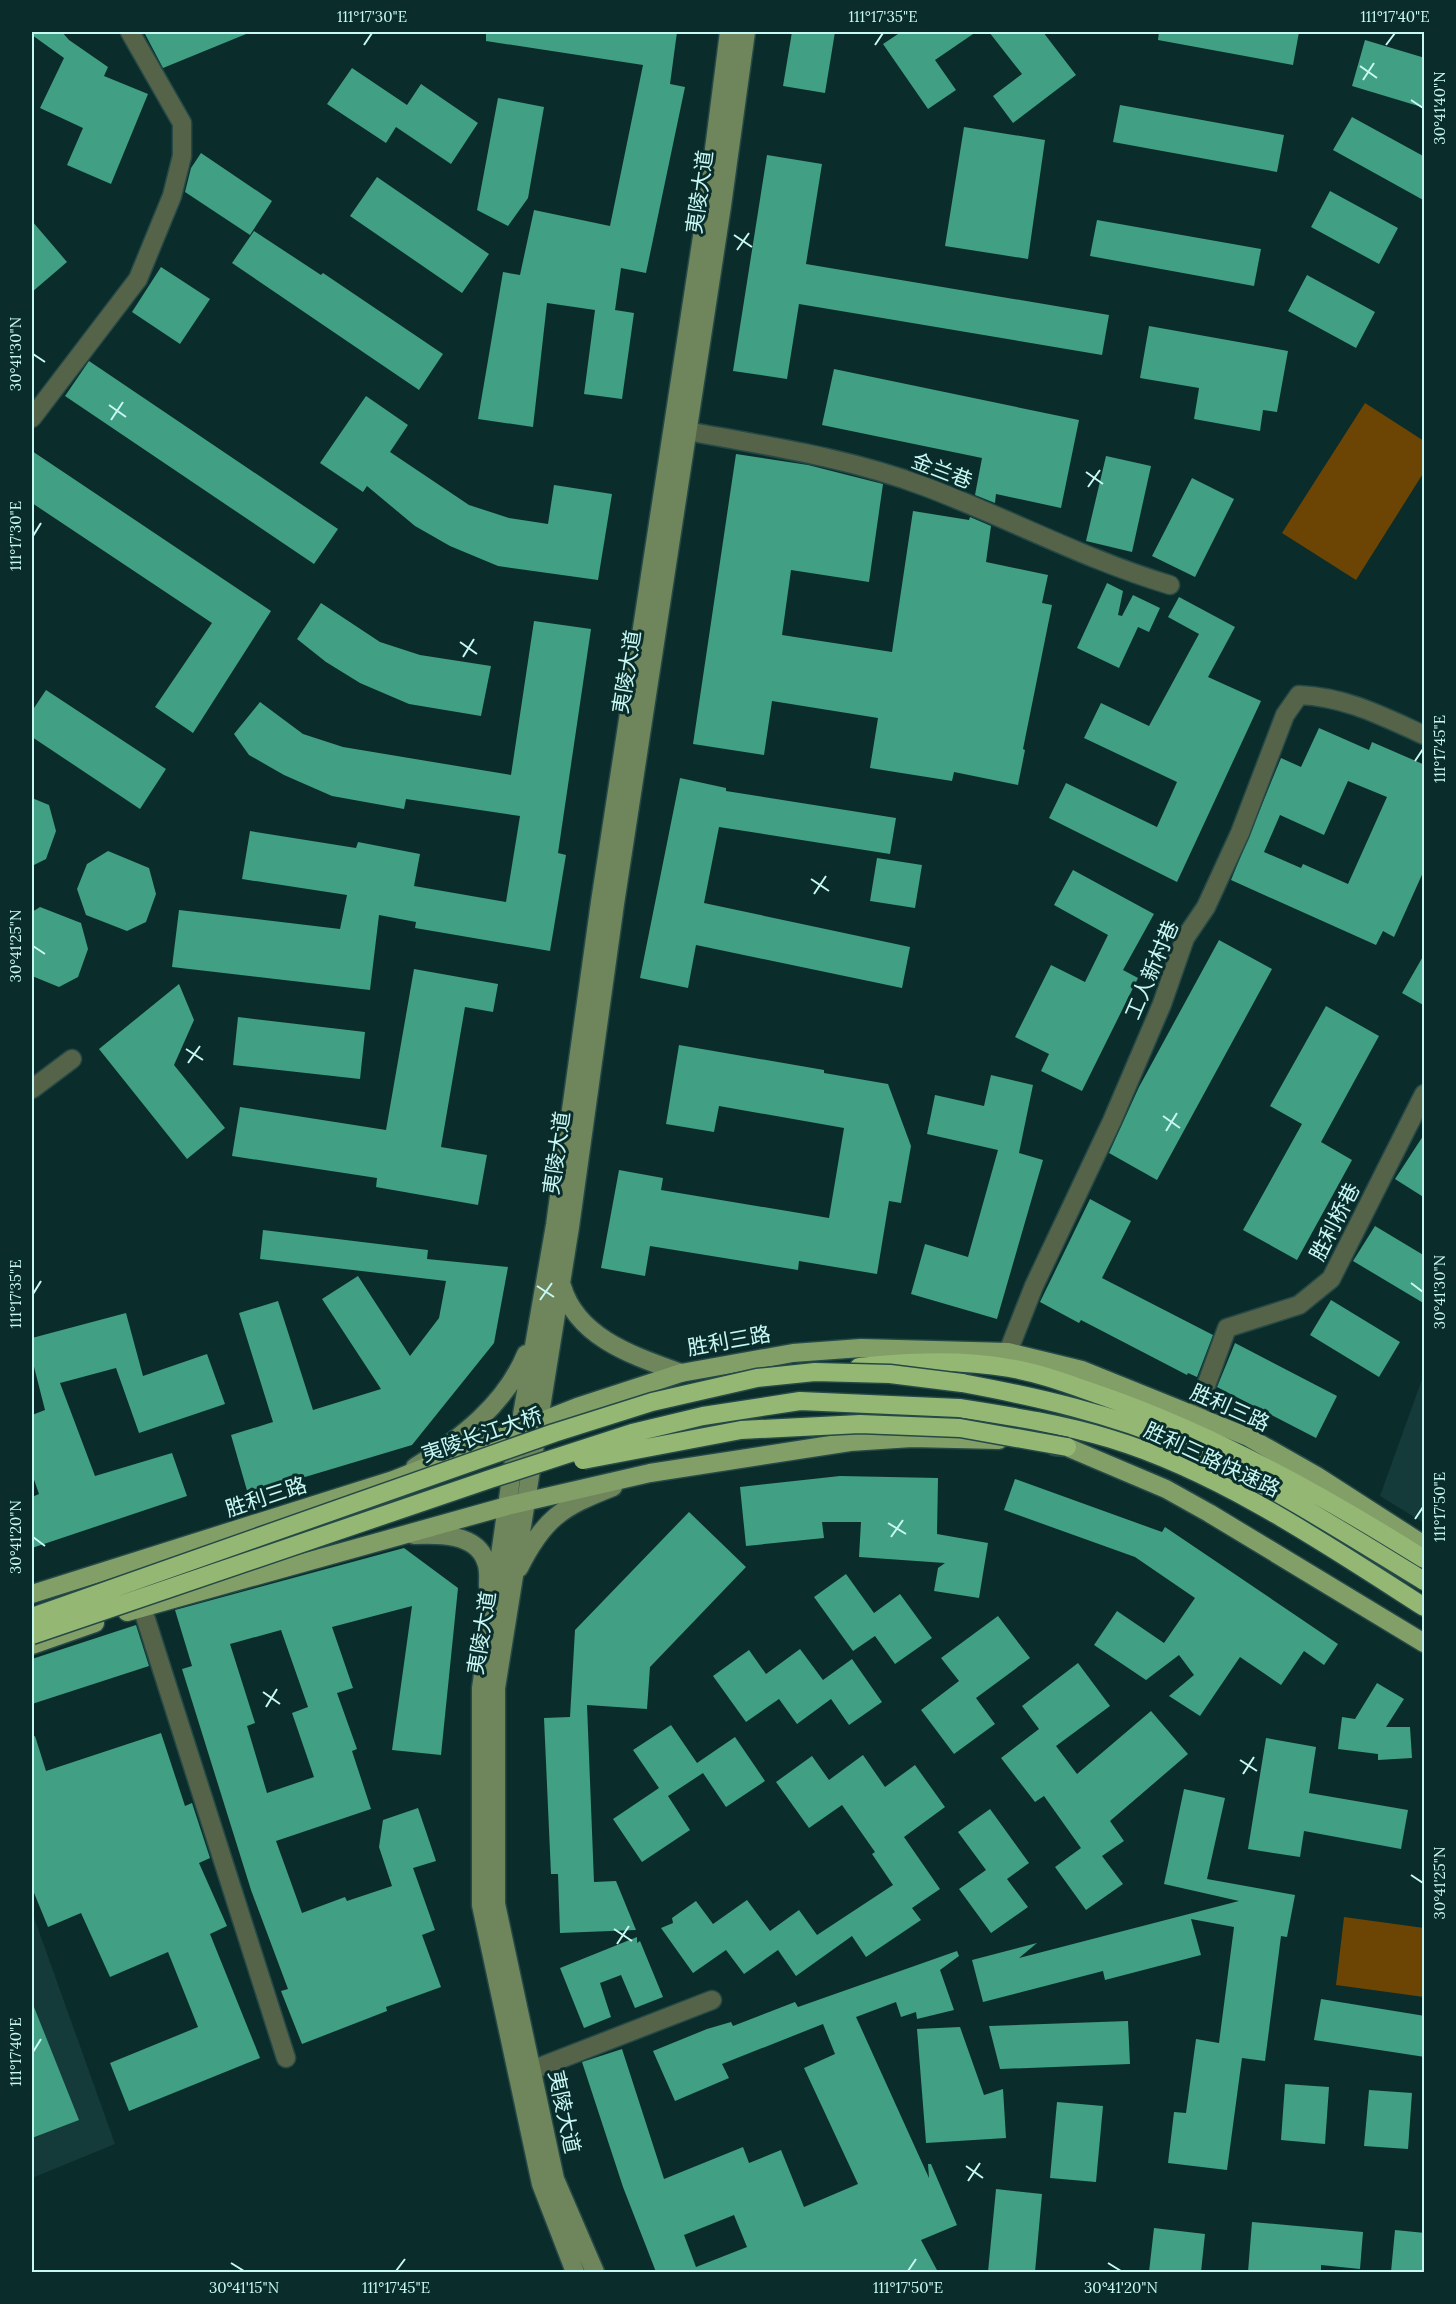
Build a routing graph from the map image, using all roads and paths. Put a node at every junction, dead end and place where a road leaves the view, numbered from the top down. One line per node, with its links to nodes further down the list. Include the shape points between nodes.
1 (130, 32): 4 (street, via 182,123 182,156 172,196 138,279)
2 (729, 32): 12 (main road, 夷陵大道, via 707,204)
3 (746, 32): 5 (main road, 夷陵大道)
4 (32, 418)
5 (687, 431): 6 (street, 金兰巷, via 846,460 925,487 1121,570); 11 (main road, 夷陵大道)
6 (1170, 585)
7 (1425, 735): 13 (street, 工人新村巷, via 1329,696 1299,694 1285,715 1240,833 1206,907 1185,938 1162,1004 1112,1121 1034,1286)
8 (72, 1059): 9 (street)
9 (32, 1089)
10 (1425, 1094): 17 (street, 胜利桥巷, via 1331,1279 1299,1305 1227,1328)
11 (561, 1281): 15 (main road, via 567,1305 579,1322 638,1356); 18 (main road, 夷陵大道)
12 (542, 1304): 19 (main road, 夷陵大道); 23 (main road, via 518,1373 489,1411 464,1433)
13 (1008, 1352): 15 (main road, 胜利三路, via 861,1348 793,1353); 17 (main road, 胜利三路, via 1082,1370)
14 (815, 1372): 16 (highway, 夷陵长江大桥, bridge, via 890,1374); 27 (highway, bridge, via 918,1361 1009,1368 1060,1381 1147,1411 1232,1450 1352,1514); 33 (highway, 夷陵长江大桥, bridge, via 757,1378 652,1402)
15 (681, 1373): 18 (main road, 胜利三路)
16 (962, 1383): 28 (highway, 胜利三路快速路, via 1041,1398 1180,1444 1248,1477)
17 (1195, 1416): 26 (main road, 胜利三路, via 1248,1437)
18 (540, 1423): 19 (main road, 胜利三路); 24 (main road, 夷陵大道)
19 (520, 1430): 23 (main road, 胜利三路); 24 (main road, 夷陵大道)
20 (1067, 1447): 21 (main road, via 912,1438 850,1442); 22 (highway, bridge, via 960,1428 860,1424 741,1430); 36 (main road, via 1201,1508)
21 (650, 1473): 24 (main road); 32 (main road, via 583,1499 545,1524 519,1569)
22 (490, 1479): 31 (highway, 胜利三路快速路, bridge, via 632,1433 765,1406 800,1401 959,1408 1101,1436 1178,1464 1296,1527); 35 (highway, bridge)
23 (393, 1480): 29 (main road, 胜利三路)
24 (515, 1505): 25 (main road); 32 (main road, 夷陵大道); 34 (main road, 夷陵大道)
25 (397, 1536): 30 (main road); 34 (main road, via 455,1537 475,1545 486,1561)
26 (1425, 1545)
27 (1425, 1559)
28 (1425, 1581)
29 (32, 1594)
30 (142, 1607): 37 (main road); 39 (street)
31 (1425, 1607)
32 (508, 1610): 40 (main road, 夷陵大道, via 496,1688 496,1904)
33 (32, 1617)
34 (489, 1631): 41 (main road, 夷陵大道, via 481,1688 481,1905 541,2184)
35 (32, 1635)
36 (1425, 1643)
37 (32, 1645)
38 (712, 2000): 40 (street)
39 (286, 2058)
40 (532, 2070): 42 (main road, 夷陵大道, via 555,2180)
41 (574, 2272)
42 (595, 2272)

